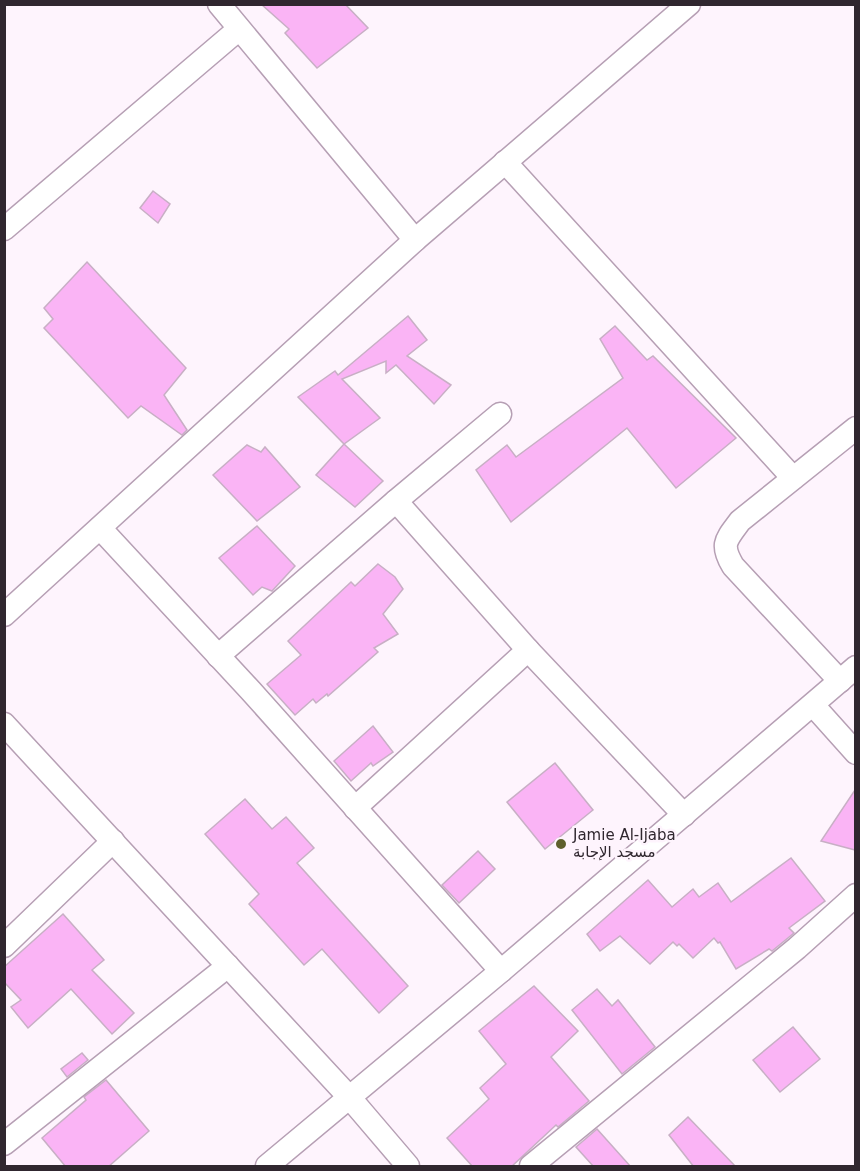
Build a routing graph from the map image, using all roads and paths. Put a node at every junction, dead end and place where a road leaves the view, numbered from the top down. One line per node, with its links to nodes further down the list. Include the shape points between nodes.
1 (219, 4): 3 (street)
2 (689, 4): 4 (street)
3 (239, 28): 5 (street); 6 (street)
4 (505, 162): 6 (street); 9 (street)
5 (4, 229)
6 (415, 240): 11 (street)
7 (500, 414): 10 (street)
8 (855, 429): 9 (street)
9 (794, 478): 15 (street, via 740,520 725,540 726,554 733,566)
10 (396, 501): 13 (street); 14 (street)
11 (100, 528): 12 (street); 14 (street)
12 (4, 615)
13 (528, 650): 19 (street); 20 (street)
14 (218, 656): 19 (street)
15 (848, 674): 16 (street)
16 (813, 705): 18 (street); 20 (street)
17 (4, 724): 21 (street)
18 (855, 753)
19 (355, 808): 25 (street)
20 (684, 815): 25 (street)
21 (112, 841): 23 (street); 24 (street)
22 (855, 895): 30 (street, via 797,948)
23 (4, 946)
24 (228, 966): 26 (street); 27 (street)
25 (501, 971): 26 (street)
26 (350, 1098): 28 (street); 29 (street)
27 (4, 1144)
28 (267, 1167)
29 (408, 1167)
30 (531, 1167)

